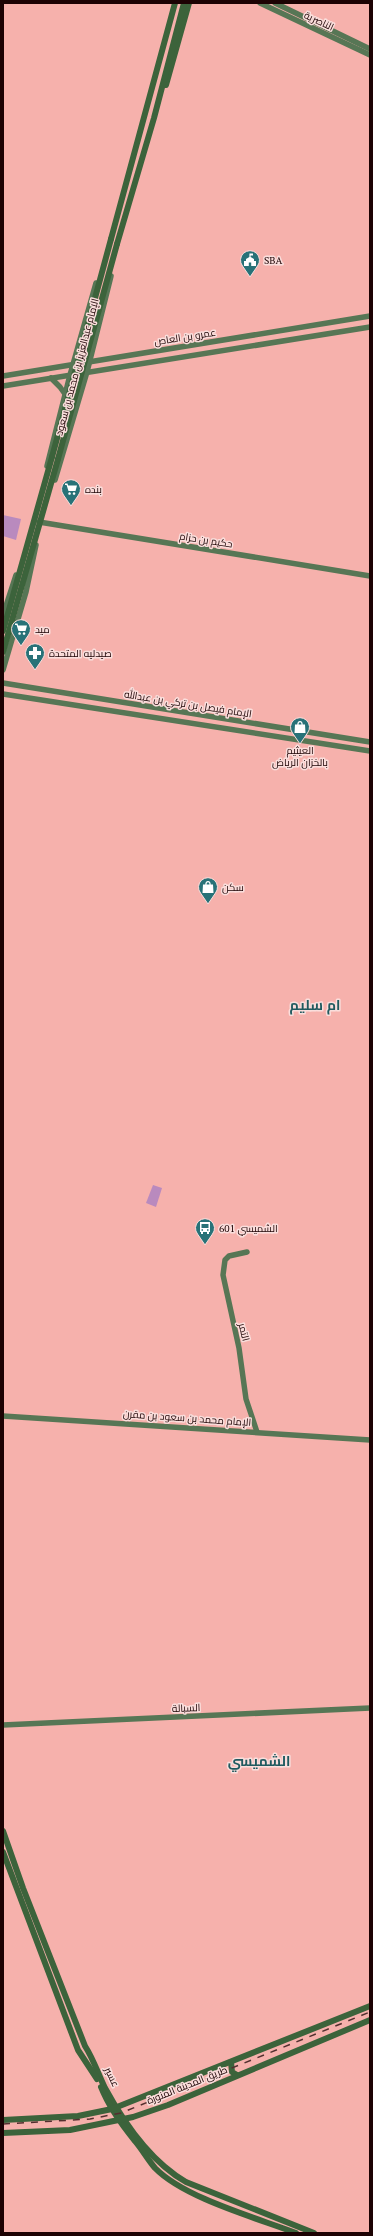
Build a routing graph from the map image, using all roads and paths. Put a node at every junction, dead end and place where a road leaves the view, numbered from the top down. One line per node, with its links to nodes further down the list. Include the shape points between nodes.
1 (176, 3): 9 (main road, الإمام عبدالعزيز بن محمد بن سعود)
2 (184, 3): 8 (main road, الإمام عبدالعزيز بن محمد بن سعود)
3 (189, 3): 8 (main road)
4 (260, 3): 7 (main road, الناصرية)
5 (275, 3): 6 (main road, الناصرية)
6 (370, 49)
7 (370, 55)
8 (154, 118): 10 (main road, الإمام عبدالعزيز بن محمد بن سعود)
9 (111, 239): 15 (main road, الإمام عبدالعزيز بن محمد بن سعود); 23 (main road, الإمام عبدالعزيز بن محمد بن سعود, bridge)
10 (117, 244): 14 (main road, الإمام عبدالعزيز بن محمد بن سعود, via 106,303); 23 (main road, الإمام عبدالعزيز بن محمد بن سعود, bridge)
11 (370, 316): 13 (main road, عمرو بن العاص)
12 (370, 327): 16 (main road, عمرو بن العاص)
13 (133, 355): 14 (main road, عمرو بن العاص); 16 (main road)
14 (90, 362): 15 (main road, عمرو بن العاص); 17 (main road, الإمام عبدالعزيز بن محمد بن سعود)
15 (73, 365): 18 (main road, الإمام عبدالعزيز بن محمد بن سعود); 19 (main road, عمرو بن العاص)
16 (134, 365): 17 (main road, عمرو بن العاص)
17 (88, 372): 18 (main road, عمرو بن العاص); 25 (main road, الإمام عبدالعزيز بن محمد بن سعود)
18 (70, 375): 20 (main road, عمرو بن العاص); 22 (main road, الإمام عبدالعزيز بن محمد بن سعود)
19 (3, 376)
20 (50, 378): 21 (main road, عمرو بن العاص); 22 (main road)
21 (3, 386)
22 (64, 394): 24 (main road, الإمام عبدالعزيز بن محمد بن سعود)
23 (55, 458): 24 (main road, الإمام عبدالعزيز بن محمد بن سعود); 25 (main road, الإمام عبدالعزيز بن محمد بن سعود)
24 (45, 479): 27 (main road, الإمام عبدالعزيز بن محمد بن سعود)
25 (49, 493): 26 (main road, الإمام عبدالعزيز بن محمد بن سعود)
26 (39, 525): 28 (main road, حكيم بن حزام); 31 (main road, الإمام عبدالعزيز بن محمد بن سعود); 32 (main road, الإمام عبدالعزيز بن محمد بن سعود, via 26,592)
27 (27, 542): 29 (main road, الإمام عبدالعزيز بن محمد بن سعود); 30 (main road, الإمام عبدالعزيز بن محمد بن سعود)
28 (370, 576)
29 (3, 615)
30 (3, 631)
31 (3, 652)
32 (3, 670)
33 (3, 683): 35 (main road, الإمام فيصل بن تركي بن عبدالله)
34 (3, 694): 36 (main road, الإمام فيصل بن تركي بن عبدالله)
35 (370, 742)
36 (370, 751)
37 (247, 1252): 39 (main road, التمر, via 229,1256 225,1260 223,1275 239,1348 246,1399)
38 (3, 1416): 39 (main road, الإمام محمد بن سعود بن مقرن)
39 (257, 1432): 40 (main road, الإمام محمد بن سعود بن مقرن)
40 (370, 1440)
41 (370, 1708): 42 (main road, السبالة)
42 (3, 1725)
43 (3, 1831): 49 (main road, عسير, via 85,2046)
44 (3, 1852): 49 (main road, عسير, via 78,2050)
45 (370, 2006): 47 (main road, طريق المدينة المنورة)
46 (370, 2020): 48 (main road, طريق المدينة المنورة)
47 (231, 2062): 48 (main road, via 232,2072); 49 (main road, طريق المدينة المنورة)
48 (237, 2075): 51 (main road, طريق المدينة المنورة, via 168,2105)
49 (114, 2108): 50 (main road, طريق المدينة المنورة, via 78,2116); 51 (main road, عسير)
50 (3, 2120)
51 (122, 2120): 52 (main road, طريق المدينة المنورة, via 70,2130); 53 (main road, عسير, via 155,2168 170,2180 201,2196); 54 (main road, عسير, via 174,2175 203,2190)
52 (3, 2133)
53 (296, 2233)
54 (314, 2233)

